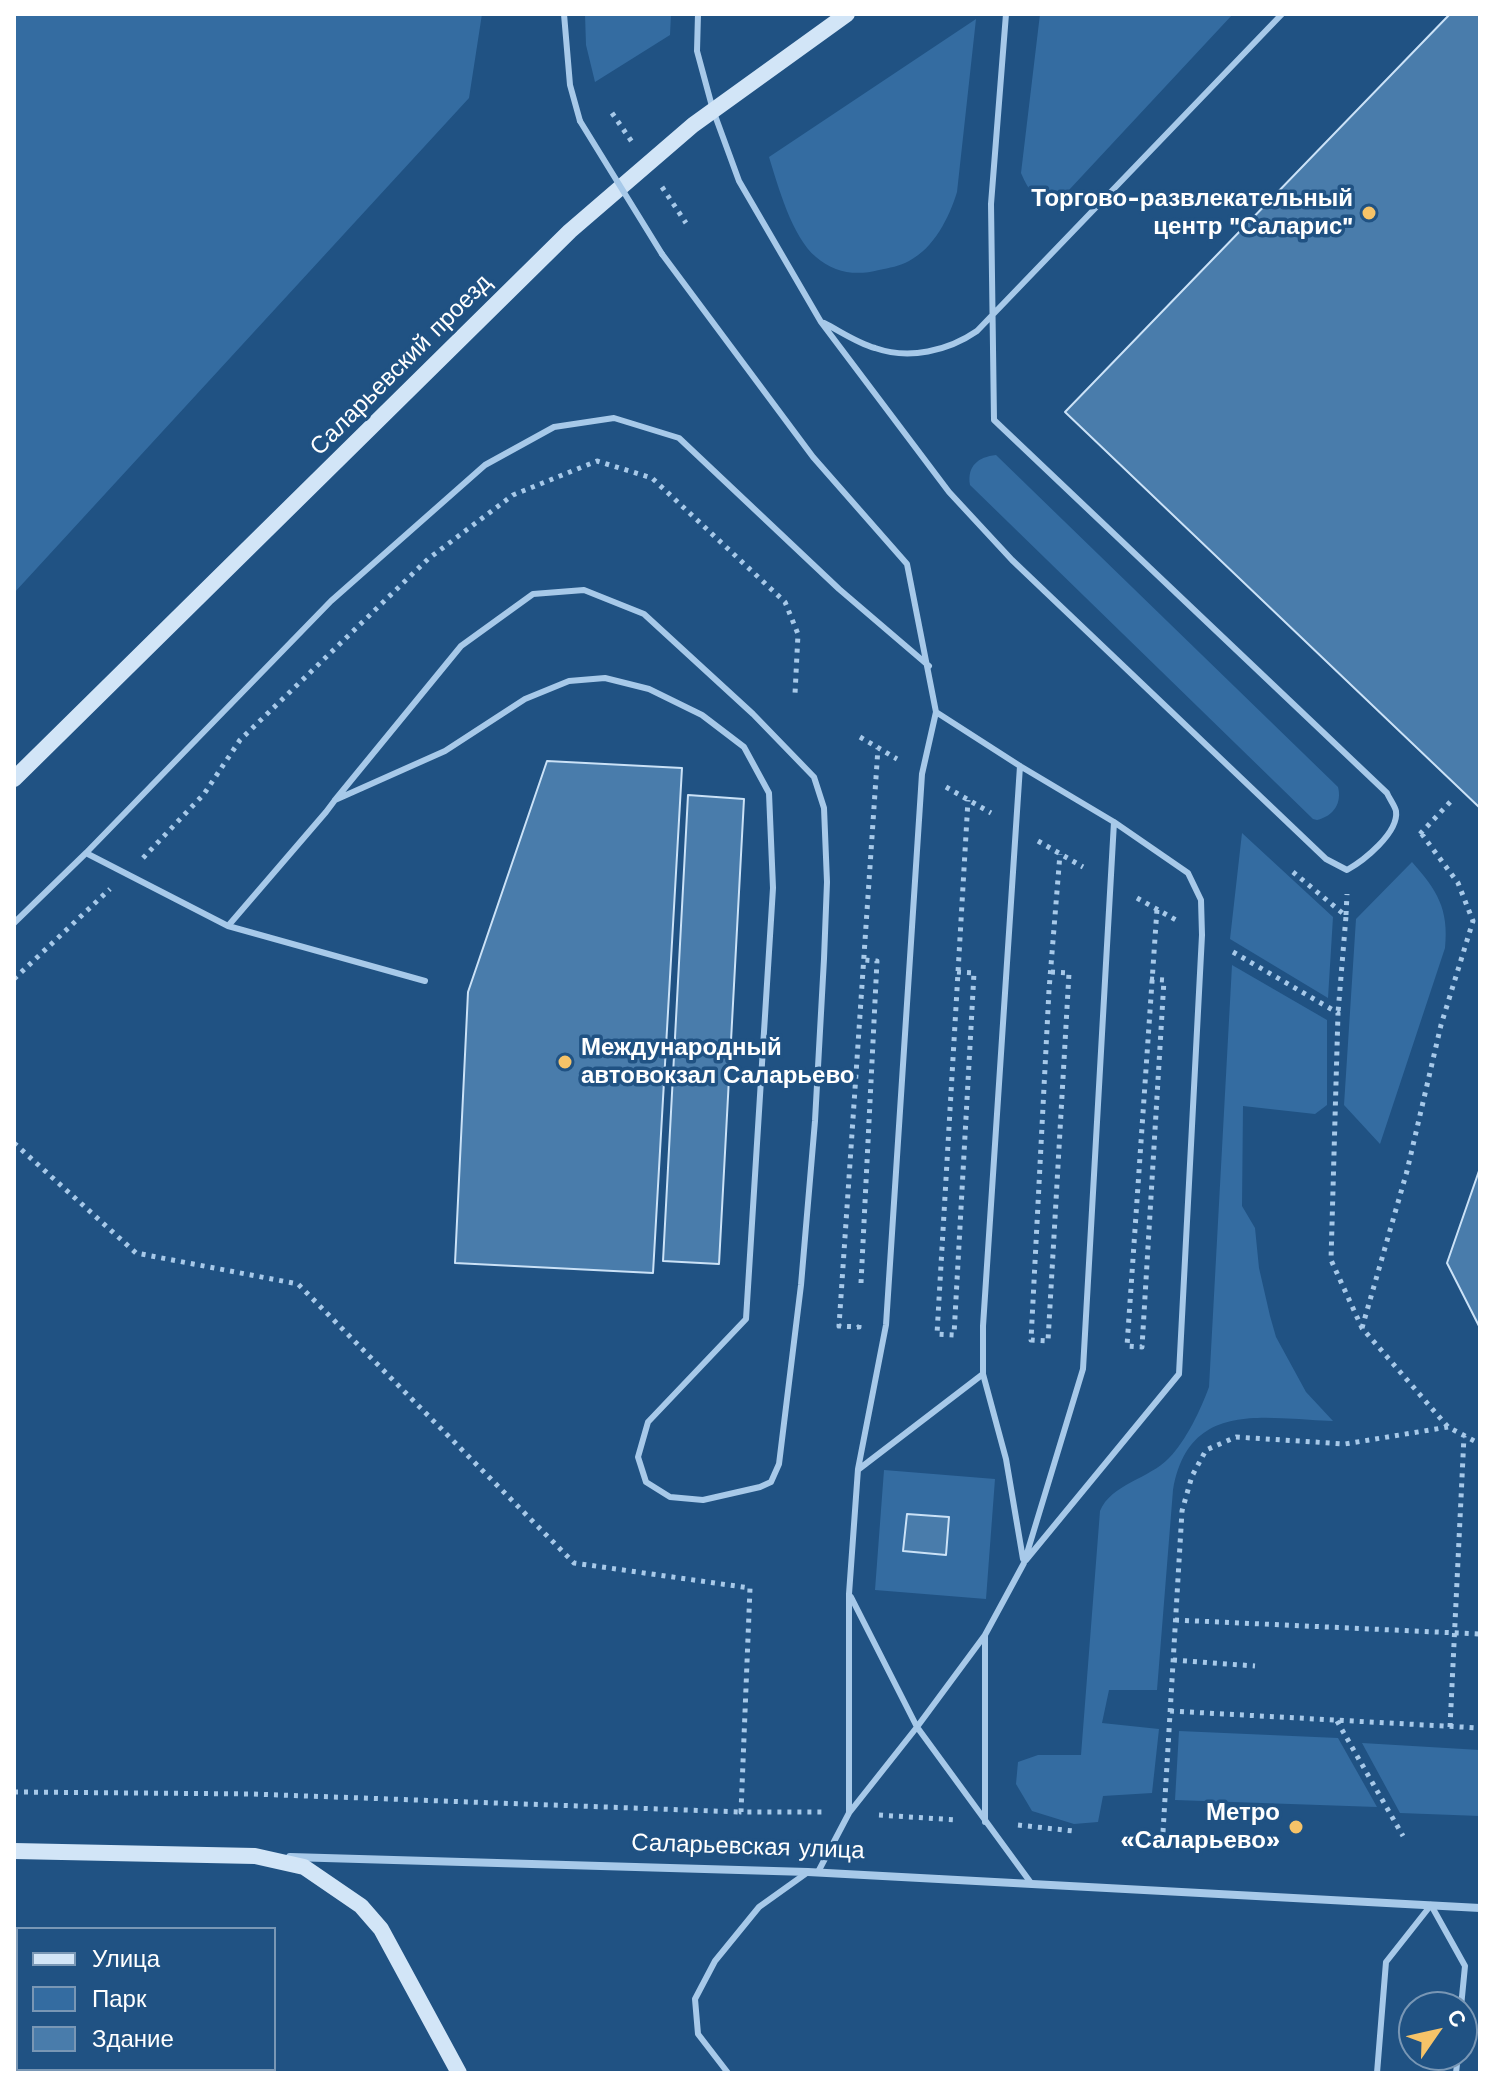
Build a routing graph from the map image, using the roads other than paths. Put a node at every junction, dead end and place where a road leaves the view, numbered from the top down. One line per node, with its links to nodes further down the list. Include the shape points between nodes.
1 (564, 14): 9 (lane, bridge, via 570,85 580,121 662,254 813,457 907,564)
2 (698, 14): 6 (lane, via 697,51)
3 (847, 14): 6 (street, Саларьевский проезд)
4 (1006, 14): 7 (lane, via 991,204)
5 (1282, 14): 7 (lane)
6 (713, 110): 8 (lane, via 739,181); 12 (street, Саларьевский проезд, via 570,231)
7 (993, 312): 8 (lane, via 959,343 921,353 876,349); 8 (lane, via 994,420 1387,793 1396,811 1393,829 1361,862 1347,870 1326,859 1012,560 949,492)
8 (821, 322)
9 (929, 666): 10 (lane); 15 (lane, via 679,438 614,418 554,427 485,465 331,601)
10 (936, 712): 11 (lane); 20 (lane, via 922,774 886,1325)
11 (1020, 766): 14 (lane); 19 (lane)
12 (14, 779)
13 (335, 800): 13 (lane, via 445,751 525,699 569,681 605,678 649,689 702,715 744,747 769,793 773,888 746,1319 648,1422 638,1457 646,1482 670,1497 703,1500 771,1482 779,1464 801,1285 815,1121 827,882 824,808 814,777 644,614 584,590 533,594 461,646); 17 (lane)
14 (1114, 822): 21 (lane, via 1083,1369); 21 (lane, via 1188,873 1201,900 1179,1374)
15 (86, 853): 16 (lane); 17 (lane)
16 (14, 923)
17 (228, 926): 18 (lane)
18 (425, 981)
19 (983, 1374): 20 (lane); 21 (lane, via 1006,1459)
20 (858, 1469): 22 (lane)
21 (1024, 1563): 23 (lane)
22 (849, 1594): 24 (lane); 25 (lane)
23 (985, 1635): 24 (lane); 26 (lane)
24 (917, 1727): 25 (lane); 26 (lane)
25 (849, 1813): 30 (lane)
26 (985, 1822): 31 (lane)
27 (14, 1851): 28 (street, Саларьевская улица)
28 (255, 1856): 29 (street, Саларьевская улица); 35 (street, via 304,1867 361,1906 381,1929)
29 (808, 1872): 30 (street, Саларьевская улица); 36 (lane, via 759,1907 715,1961 695,1999 698,2034)
30 (818, 1872): 31 (street, Саларьевская улица)
31 (1031, 1883): 32 (street, Саларьевская улица)
32 (1431, 1905): 33 (street, Саларьевская улица); 34 (lane, via 1465,1966); 37 (lane, via 1386,1962)
33 (1480, 1908)
34 (1463, 1991)
35 (459, 2073)
36 (728, 2073)
37 (1377, 2073)

